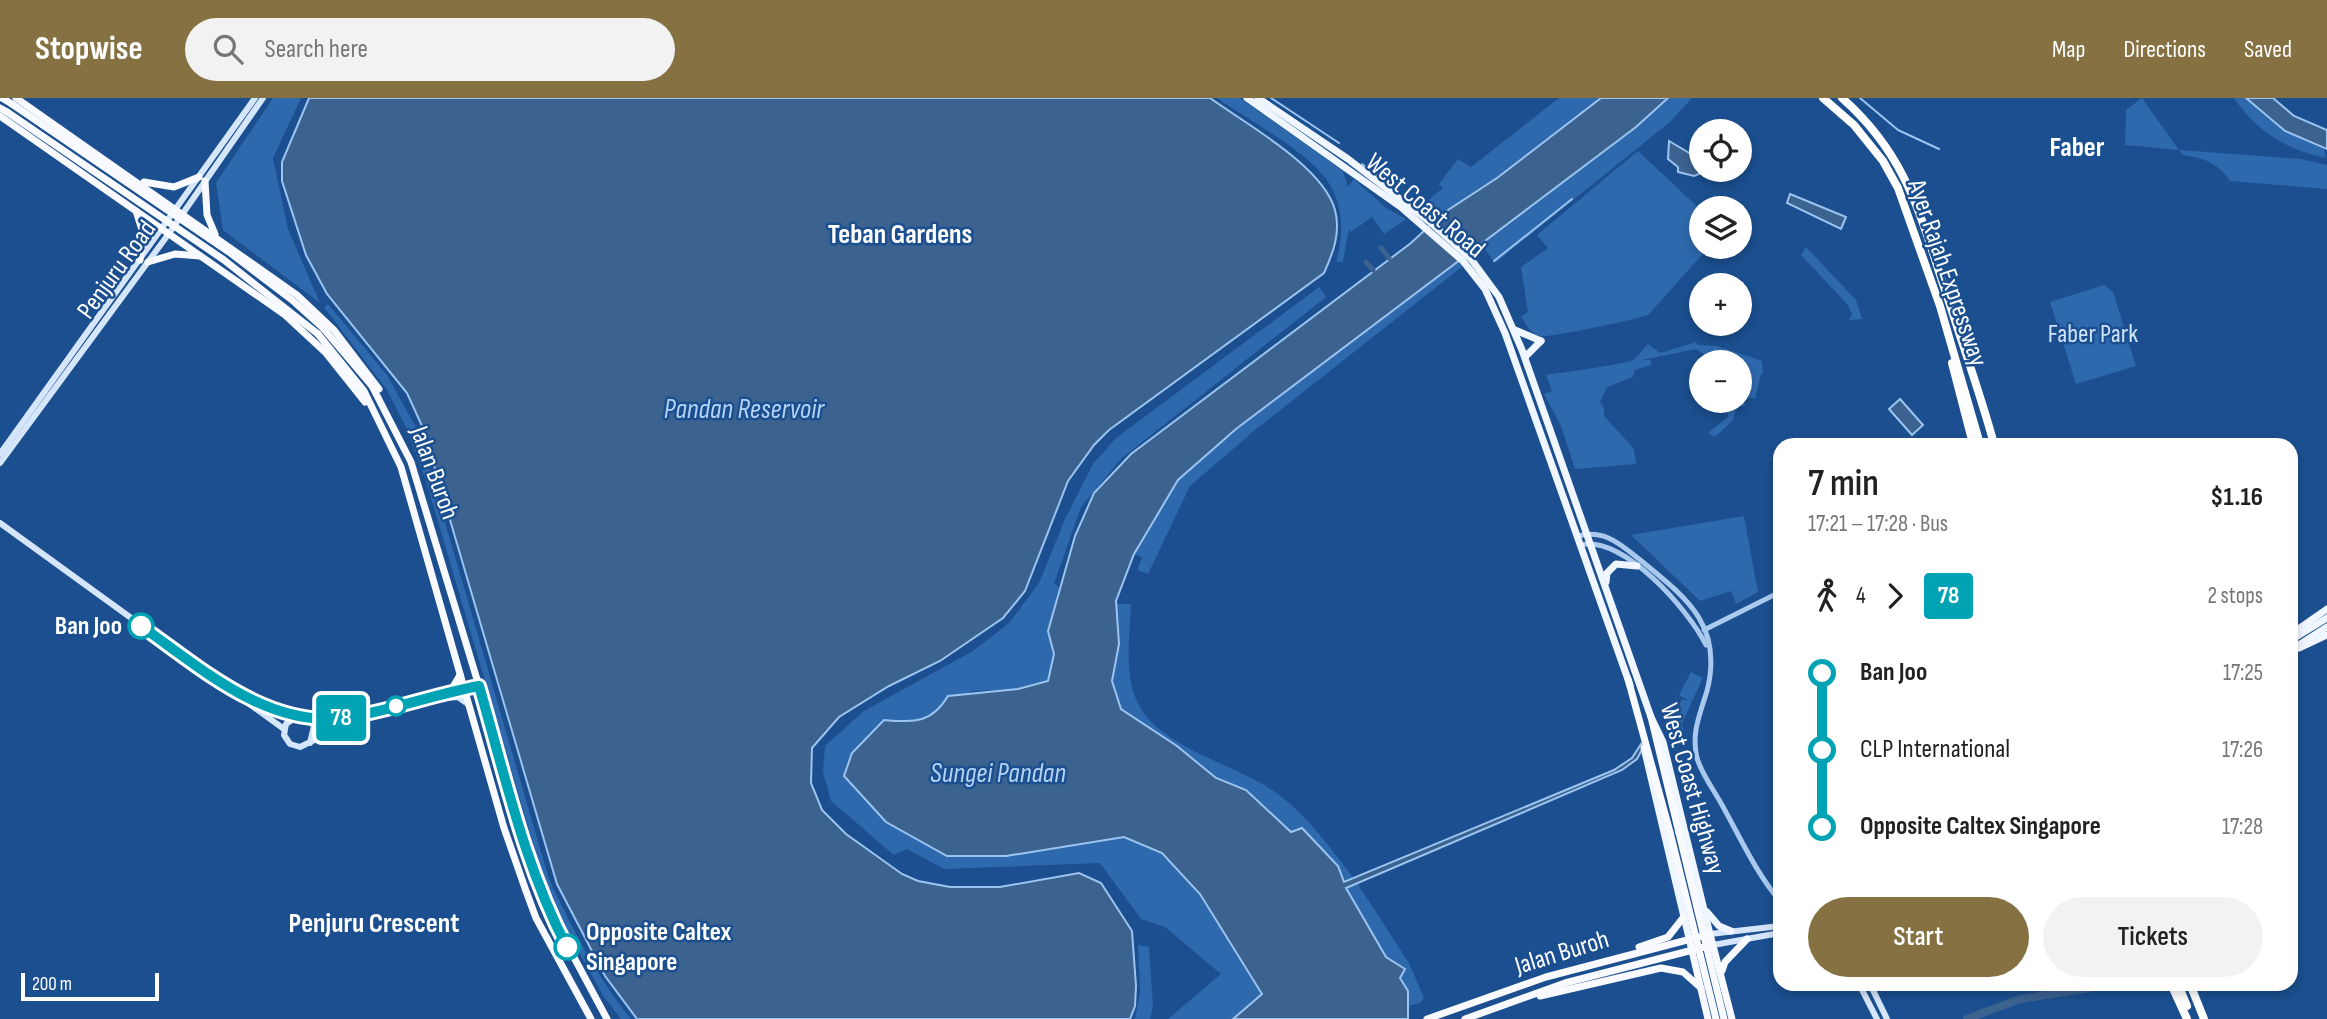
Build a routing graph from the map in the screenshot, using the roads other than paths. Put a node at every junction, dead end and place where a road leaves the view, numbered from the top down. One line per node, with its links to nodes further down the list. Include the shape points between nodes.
1 (2, 98): 8 (highway, Jalan Buroh)
2 (255, 98): 11 (main road, Penjuru Road)
3 (263, 98): 11 (main road, Penjuru Road)
4 (1247, 98): 14 (main road, West Coast Road)
5 (1258, 98): 14 (main road, West Coast Road, via 1348,159)
6 (1823, 98): 22 (highway, Ayer Rajah Expressway, via 1854,125 1898,188)
7 (1842, 98): 28 (highway, Ayer Rajah Expressway, via 1865,118 1895,157 1922,216)
8 (14, 101): 10 (highway); 21 (highway, Jalan Buroh, bridge, via 229,252 292,300)
9 (2, 112): 12 (highway); 21 (highway, Jalan Buroh, bridge, via 224,260)
10 (131, 176): 11 (highway, via 174,187); 13 (highway)
11 (202, 179): 13 (main road, Penjuru Road); 16 (highway, via 207,215)
12 (134, 208): 15 (highway); 19 (highway, via 140,216)
13 (179, 211): 15 (main road, Penjuru Road); 16 (highway)
14 (1427, 225): 18 (main road, West Coast Road)
15 (166, 230): 17 (highway); 19 (main road, Penjuru Road)
16 (216, 236): 24 (highway, via 297,295 334,330 376,383)
17 (208, 259): 19 (highway, via 175,254); 25 (highway, via 306,333 345,374)
18 (1466, 259): 20 (main road, West Coast Road, via 1499,297); 33 (main road, West Coast Road, via 1505,333)
19 (144, 261): 29 (main road, Penjuru Road); 30 (main road, Penjuru Road)
20 (1514, 330): 23 (main road, West Coast Road); 23 (main road, via 1541,341)
21 (321, 331): 24 (highway, Jalan Buroh, via 372,386); 25 (highway, Jalan Buroh)
22 (1950, 343): 26 (highway, via 1954,378); 27 (highway, Ayer Rajah Expressway)
23 (1525, 357): 32 (main road, West Coast Road)
24 (391, 419): 53 (highway, Jalan Buroh, via 414,473)
25 (382, 425): 50 (highway, Jalan Buroh, via 401,467)
26 (1971, 438)
27 (1978, 438)
28 (1992, 438)
29 (0, 454)
30 (0, 463)
31 (0, 523): 51 (main road)
32 (1588, 533): 33 (street); 34 (main road, West Coast Highway); 42 (street, via 1606,536 1628,550 1680,594)
33 (1578, 536): 35 (main road, West Coast Highway)
34 (1591, 543): 35 (street); 36 (street, via 1613,548); 37 (main road, West Coast Highway)
35 (1581, 545): 52 (main road, West Coast Highway)
36 (1637, 566): 37 (main road, via 1616,564 1607,573); 44 (street)
37 (1607, 590): 58 (main road, West Coast Highway)
38 (1773, 595): 42 (street)
39 (2327, 609): 43 (main road)
40 (2327, 618): 46 (main road)
41 (2327, 627): 47 (main road)
42 (1707, 628): 44 (street); 49 (street)
43 (2298, 629)
44 (1700, 632): 49 (street)
45 (2327, 635): 48 (main road)
46 (2298, 636)
47 (2298, 646)
48 (2298, 647)
49 (1707, 648): 61 (street, via 1707,690 1695,725 1697,757)
50 (460, 675): 54 (highway, Jalan Buroh); 55 (highway)
51 (214, 677): 57 (main road, via 258,702); 59 (main road)
52 (1628, 679): 63 (main road, West Coast Highway); 86 (highway, bridge)
53 (479, 686): 54 (main road); 82 (highway, Jalan Buroh, via 517,825 548,909)
54 (464, 689): 55 (main road); 56 (highway, Jalan Buroh)
55 (450, 692): 57 (main road, via 347,718)
56 (468, 704): 60 (main road, via 451,696 349,723); 81 (highway, Jalan Buroh, via 536,918)
57 (299, 716): 59 (main road, via 290,719); 60 (main road, via 311,721 315,732)
58 (1651, 717): 62 (main road, West Coast Highway, via 1663,742); 87 (highway, bridge)
59 (284, 730): 60 (main road, via 290,744)
60 (306, 746)
61 (1773, 891)
62 (1704, 905): 66 (main road, via 1716,924); 67 (main road, West Coast Highway)
63 (1683, 918): 68 (main road, West Coast Highway); 72 (highway, via 1668,937)
64 (1773, 928): 66 (main road)
65 (1773, 929): 69 (main road)
66 (1731, 931): 67 (main road)
67 (1710, 934): 68 (highway, Jalan Buroh); 70 (highway, West Coast Highway)
68 (1689, 938): 71 (highway, West Coast Highway); 72 (highway, Jalan Buroh)
69 (1746, 939): 70 (main road); 73 (highway, via 1725,962)
70 (1713, 945): 71 (highway, Jalan Buroh); 73 (highway, West Coast Highway)
71 (1692, 951): 74 (highway, West Coast Highway); 80 (highway, Jalan Buroh)
72 (1614, 959): 83 (highway, Jalan Buroh, via 1546,977)
73 (1721, 974): 88 (highway, West Coast Highway)
74 (1701, 988): 80 (highway, via 1683,972 1661,968); 85 (highway, West Coast Highway)
75 (1863, 991): 89 (main road)
76 (1873, 991): 90 (main road)
77 (2175, 991): 91 (highway)
78 (2180, 991): 91 (highway)
79 (2193, 991): 92 (highway)
80 (1528, 995): 84 (highway, Jalan Buroh)
81 (592, 1019)
82 (607, 1019)
83 (1427, 1019)
84 (1465, 1019)
85 (1708, 1019)
86 (1716, 1019)
87 (1724, 1019)
88 (1732, 1019)
89 (1877, 1019)
90 (1887, 1019)
91 (2189, 1019)
92 (2204, 1019)

